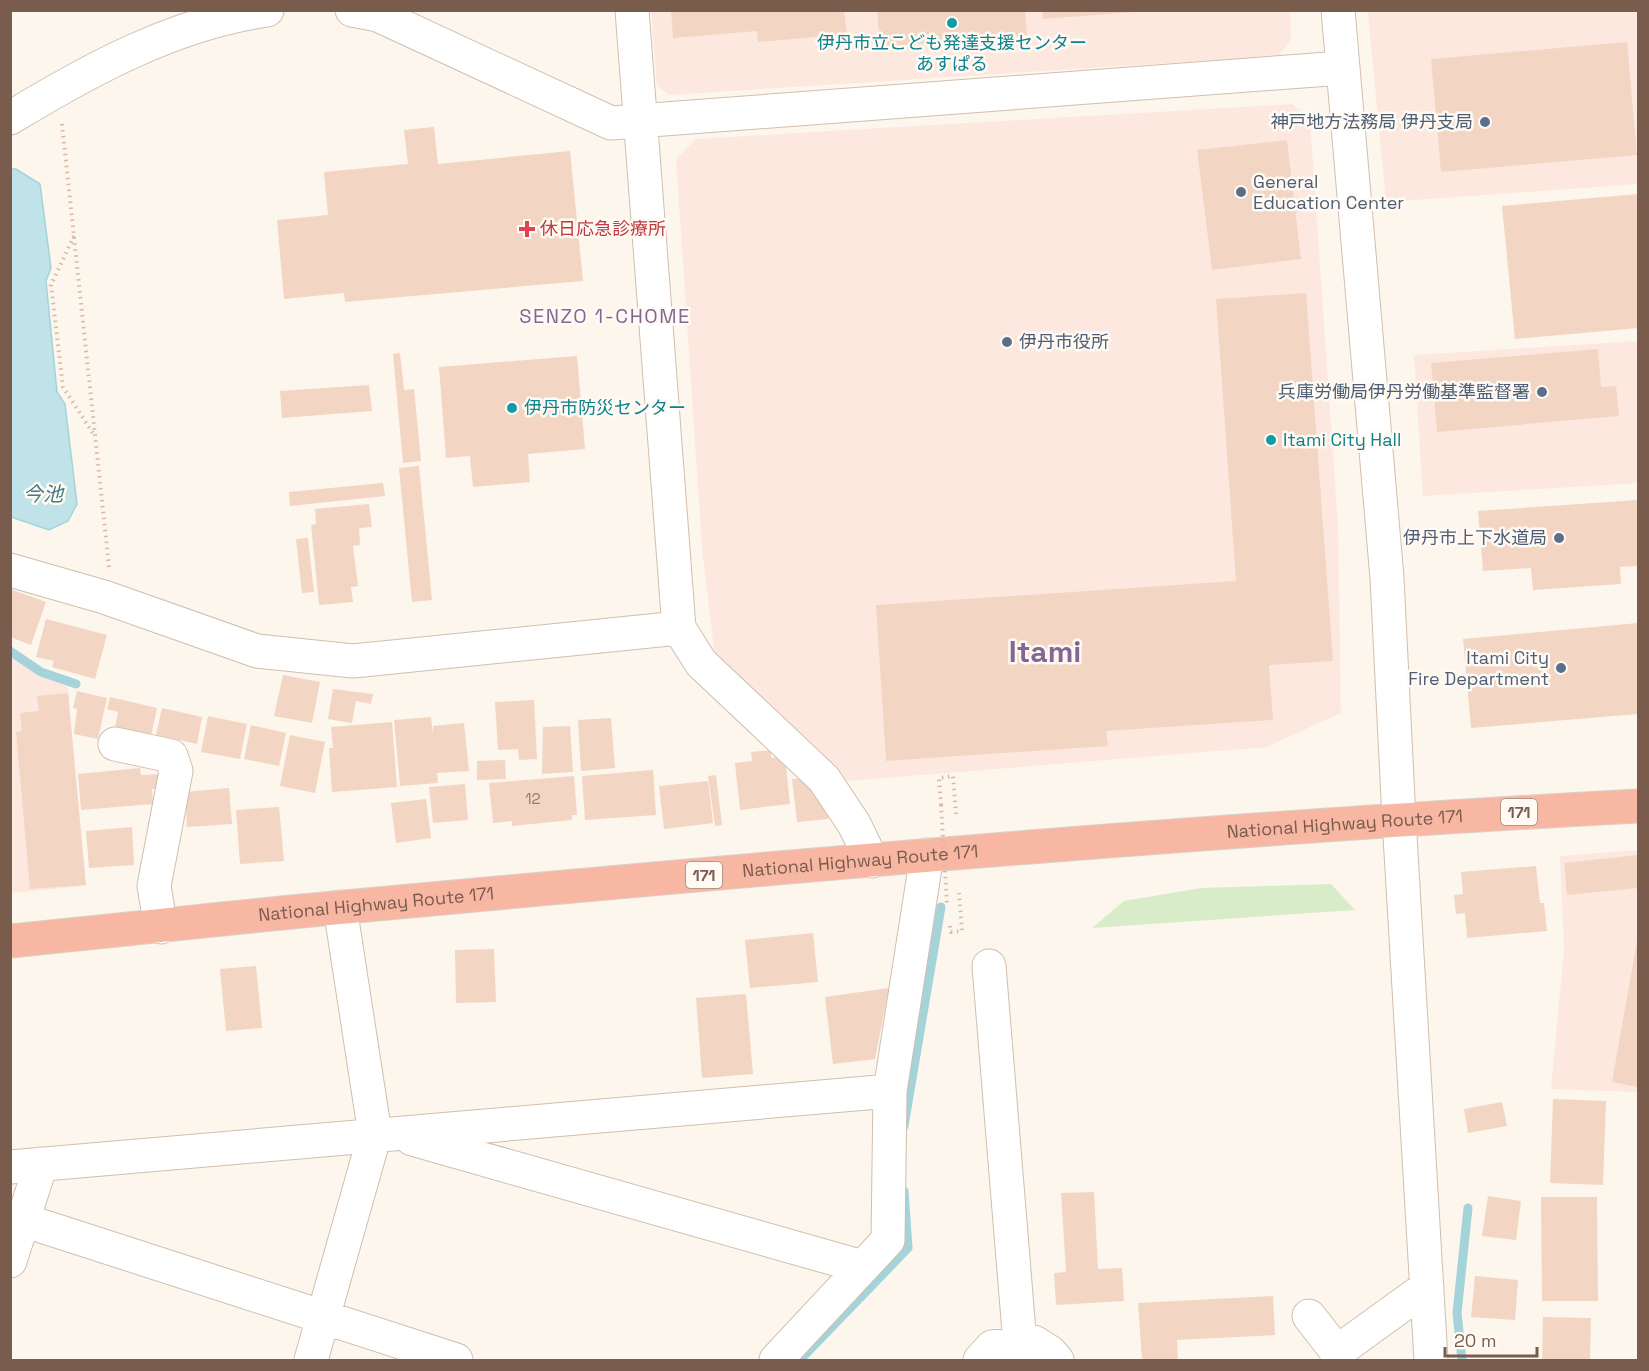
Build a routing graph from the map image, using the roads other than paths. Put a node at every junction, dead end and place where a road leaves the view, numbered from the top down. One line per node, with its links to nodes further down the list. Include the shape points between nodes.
1 (267, 10): 6 (street, via 218,19 161,38)
2 (352, 10): 7 (street, via 378,15 611,123)
3 (632, 10): 7 (street)
4 (1338, 10): 5 (street)
5 (1342, 68): 7 (street); 12 (street, via 1387,578)
6 (10, 118)
7 (642, 120): 9 (street)
8 (10, 570): 9 (street, via 104,597 257,651 353,660)
9 (679, 628): 14 (street, via 701,663 824,779 854,824)
10 (115, 744): 16 (street, via 171,756 176,771 154,886)
11 (1638, 806): 12 (highway, National Highway Route 171 / 171)
12 (1399, 819): 13 (highway, National Highway Route 171 / 171); 25 (street)
13 (927, 855): 14 (highway, National Highway Route 171 / 171); 19 (street)
14 (872, 861): 15 (highway, National Highway Route 171 / 171)
15 (340, 907): 16 (highway, National Highway Route 171 / 171); 20 (street)
16 (160, 927): 17 (highway, National Highway Route 171 / 171)
17 (10, 940)
18 (989, 966): 28 (street)
19 (890, 1091): 20 (street); 24 (street, via 888,1240)
20 (384, 1134): 21 (street); 24 (street); 27 (street)
21 (26, 1165): 22 (street)
22 (23, 1220): 23 (street); 27 (street)
23 (10, 1261)
24 (863, 1267): 32 (street)
25 (1427, 1287): 29 (street); 35 (street)
26 (1309, 1316): 29 (street)
27 (324, 1318): 30 (street); 31 (street)
28 (1020, 1344): 33 (street, via 992,1347); 34 (street, via 1034,1342)
29 (1337, 1356)
30 (311, 1360)
31 (456, 1360)
32 (776, 1360)
33 (980, 1360)
34 (1056, 1360)
35 (1431, 1360)

